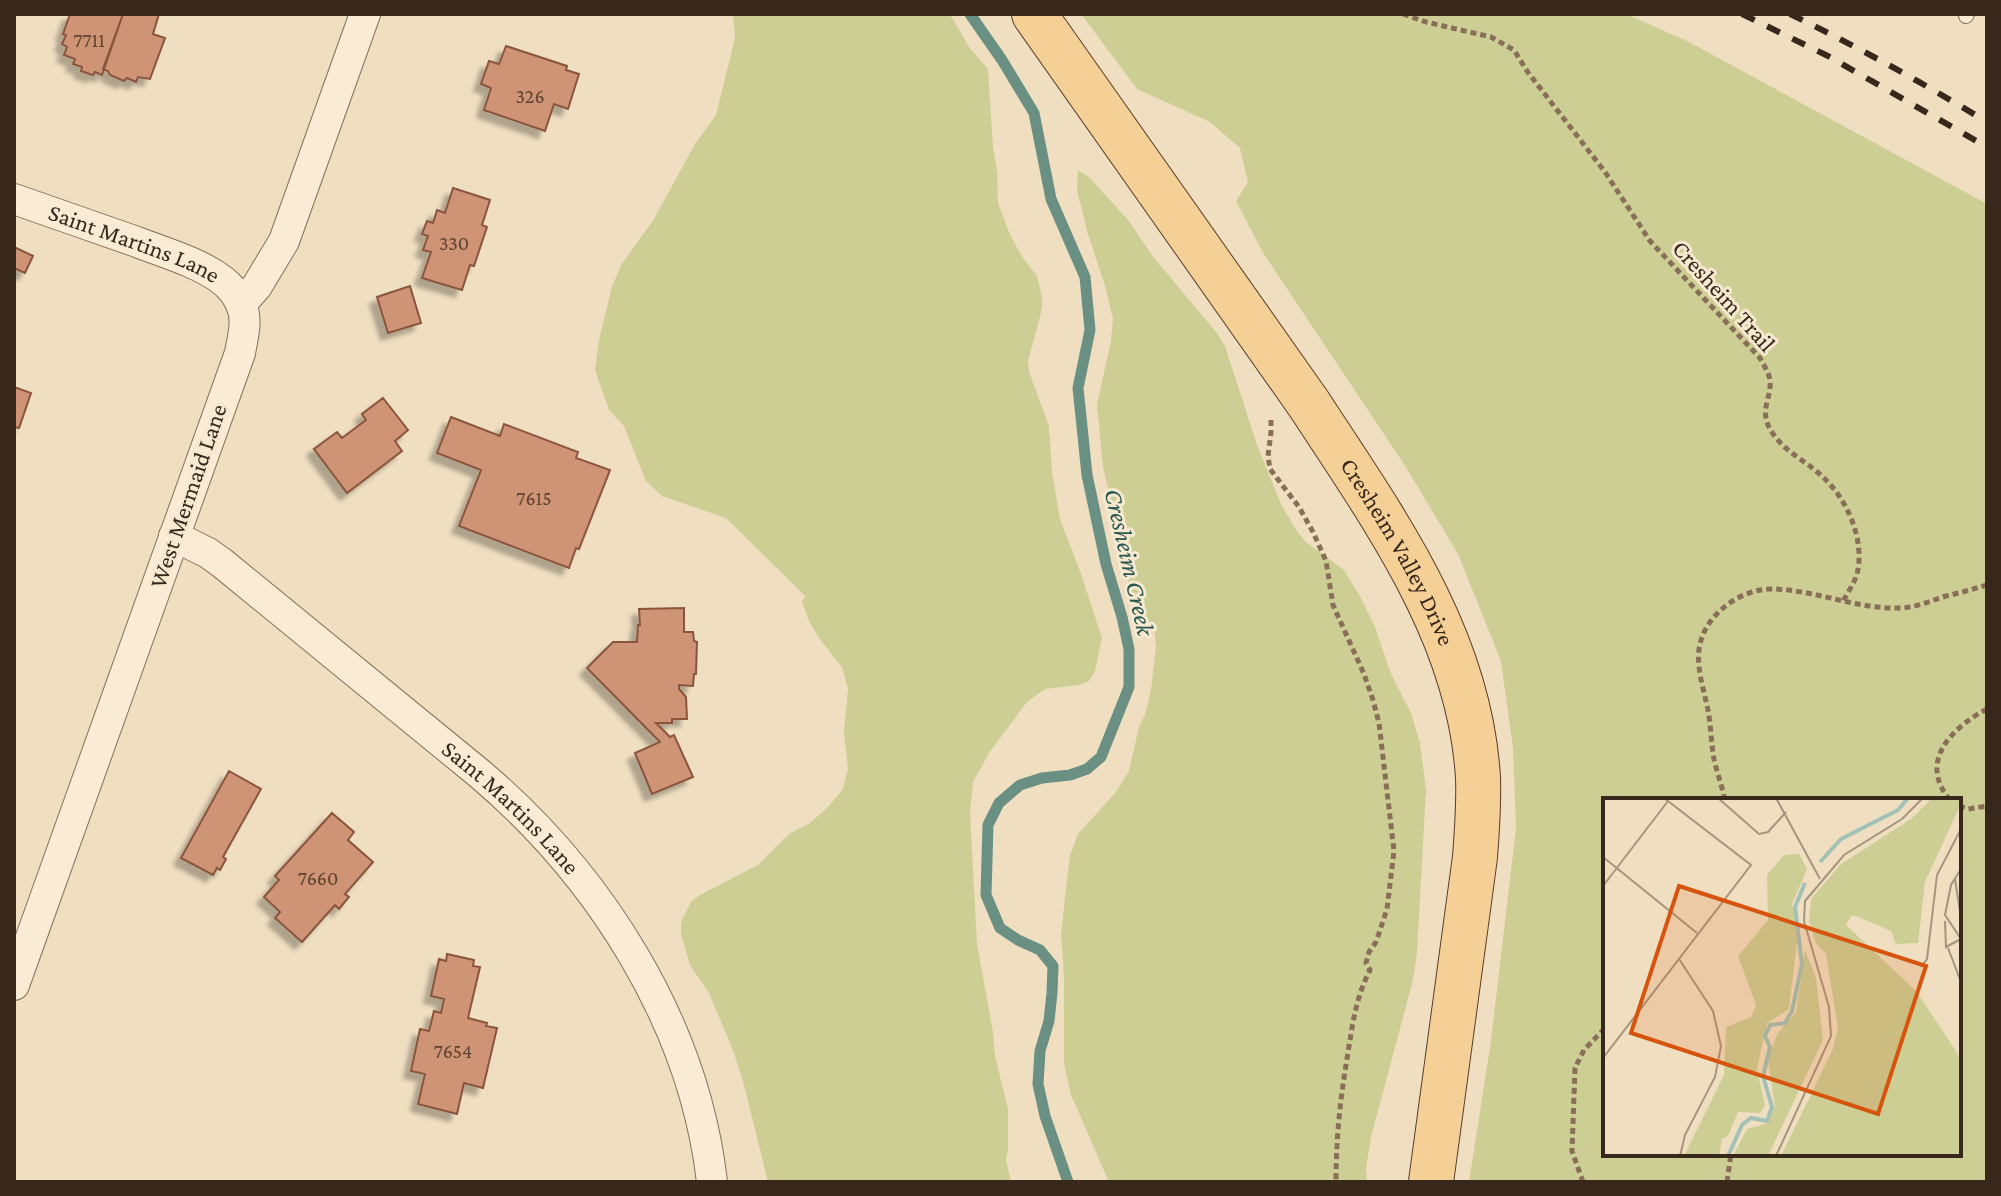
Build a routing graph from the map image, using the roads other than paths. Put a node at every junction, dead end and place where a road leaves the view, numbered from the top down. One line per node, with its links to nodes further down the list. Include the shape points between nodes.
1 (365, 14): 4 (street, via 284,241)
2 (1034, 14): 8 (main road, Cresheim Valley Drive, via 1390,528 1453,658 1473,738 1479,811)
3 (14, 199): 4 (street, Saint Martins Lane, via 206,269 225,281)
4 (241, 304): 5 (street, West Mermaid Lane, via 245,331 240,353)
5 (174, 536): 6 (street, West Mermaid Lane); 7 (street, Saint Martins Lane, via 222,563 514,802 571,863 625,942 669,1026 701,1120)
6 (14, 985)
7 (712, 1182)
8 (1431, 1182)

